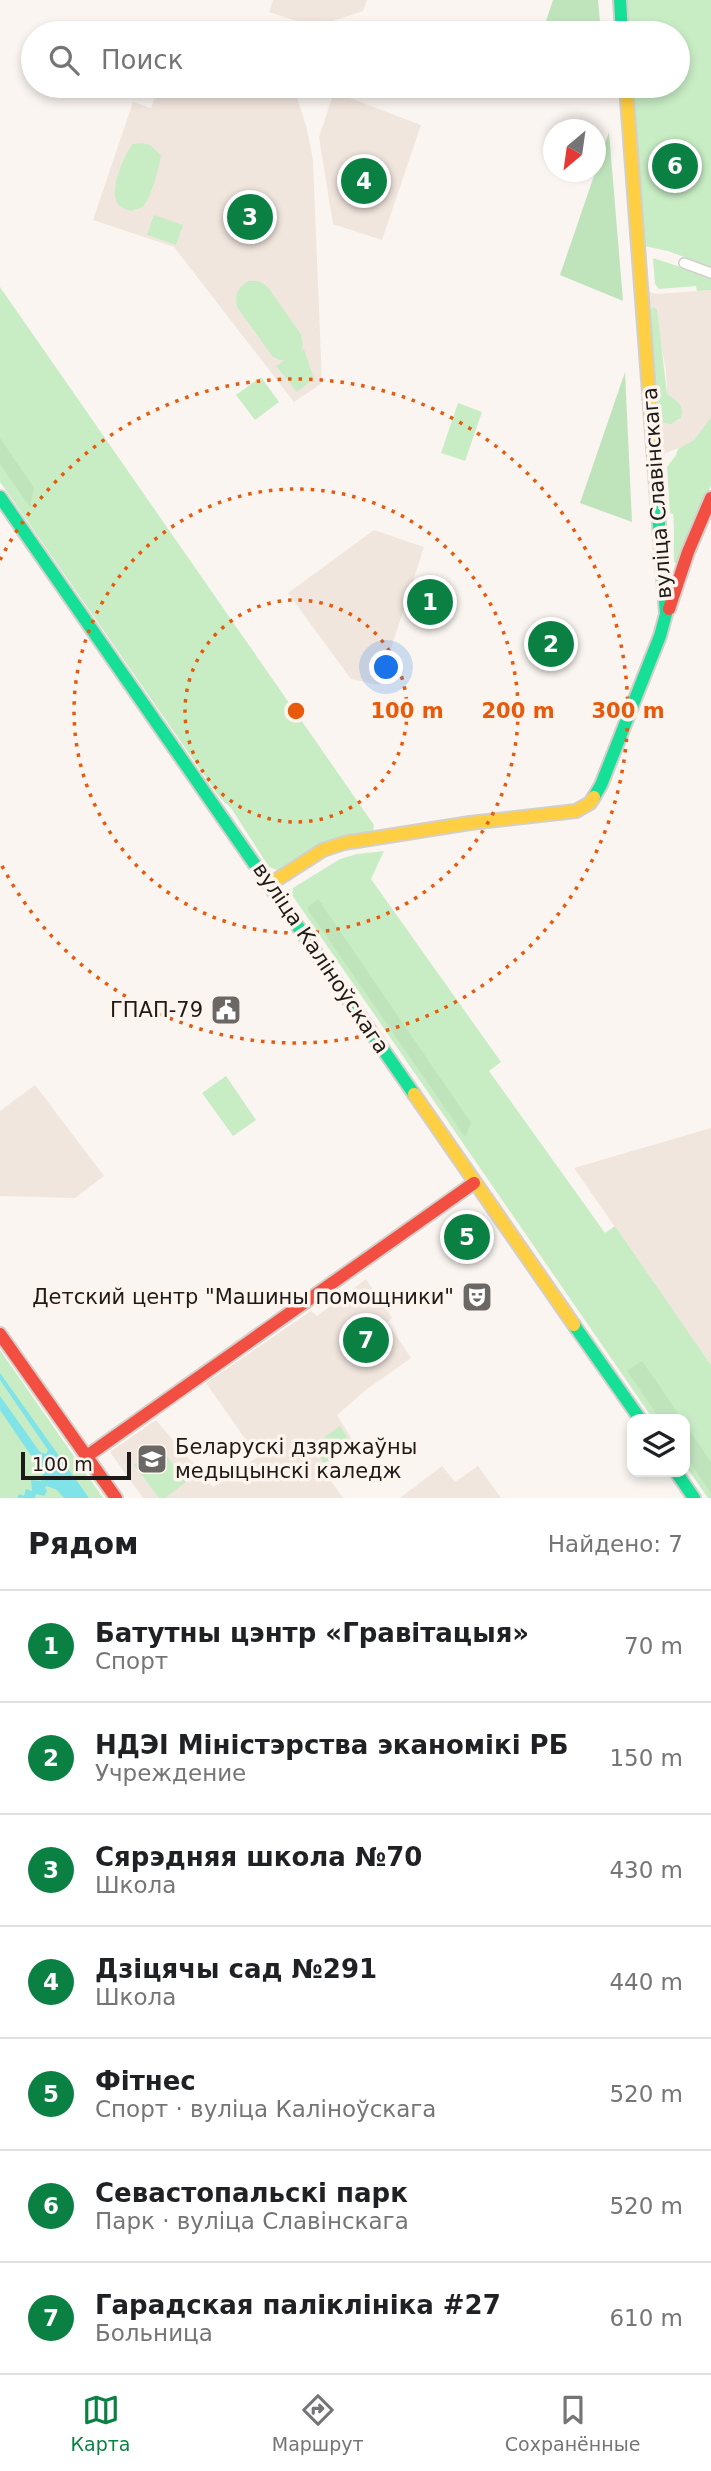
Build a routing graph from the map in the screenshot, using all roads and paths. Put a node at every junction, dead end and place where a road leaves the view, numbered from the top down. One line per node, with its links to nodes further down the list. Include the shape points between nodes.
1 (620, 0): 2 (street)
2 (621, 21)
3 (627, 98): 8 (street, вуліца Славінскага)
4 (684, 263): 5 (street)
5 (711, 273)
6 (0, 497): 11 (street, вуліца Каліноўскага)
7 (711, 498): 9 (street)
8 (664, 574): 9 (street); 10 (street, вуліца Славінскага)
9 (680, 574): 10 (street)
10 (665, 623): 11 (street, вуліца Славінскага, via 601,785 584,807 344,843 323,850)
11 (270, 884): 12 (street, вуліца Каліноўскага)
12 (474, 1183): 14 (street, вуліца Каліноўскага); 15 (street)
13 (0, 1334): 15 (street)
14 (636, 1414)
15 (86, 1456): 17 (street)
16 (679, 1477): 18 (street)
17 (116, 1498)
18 (694, 1498)

